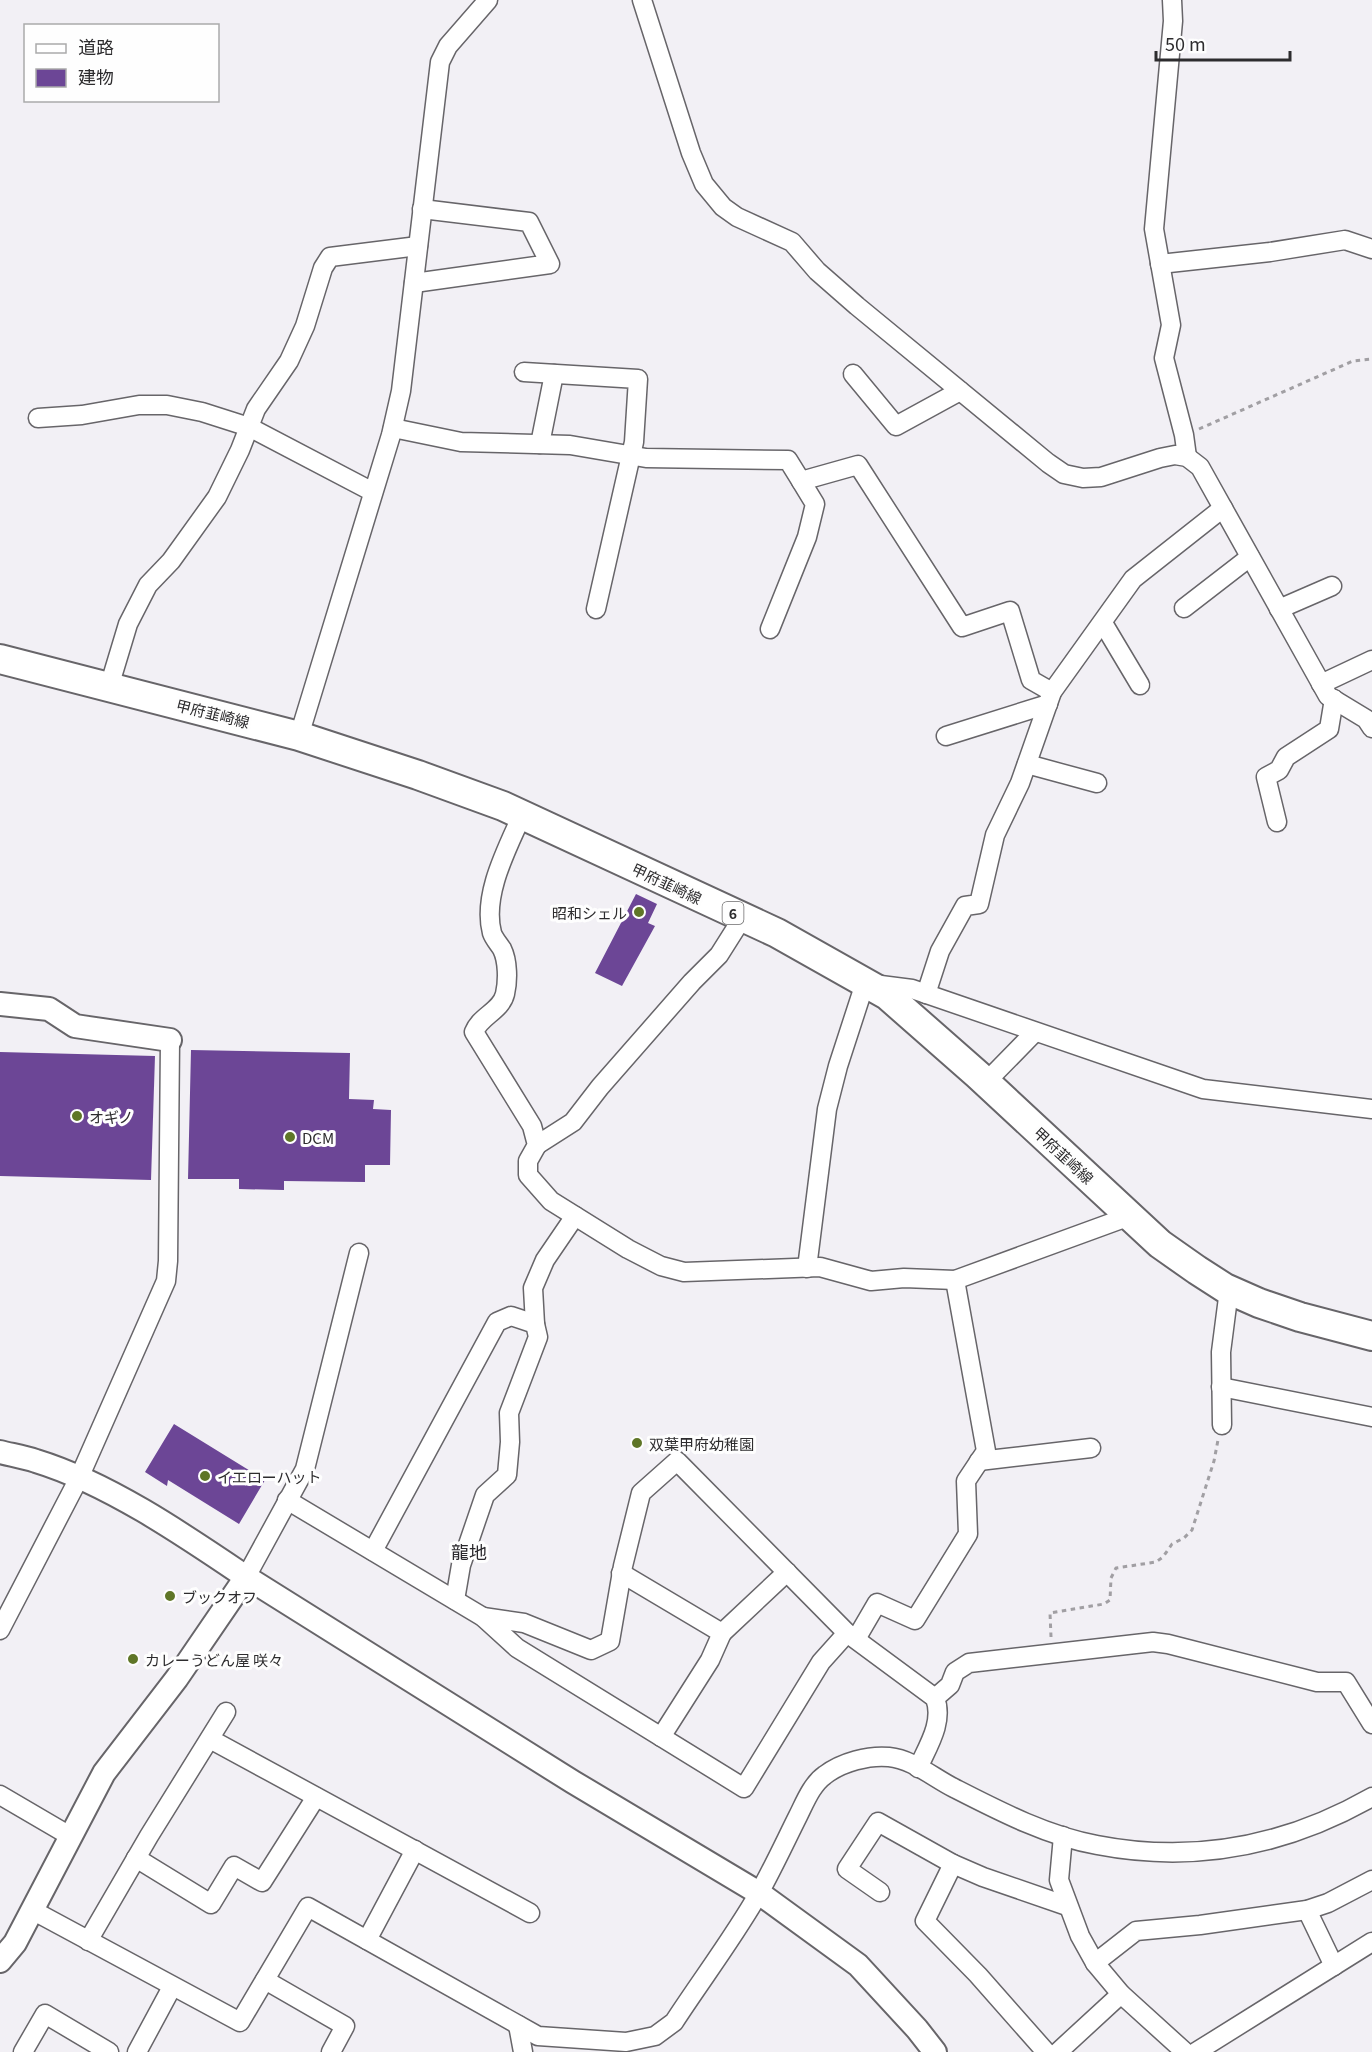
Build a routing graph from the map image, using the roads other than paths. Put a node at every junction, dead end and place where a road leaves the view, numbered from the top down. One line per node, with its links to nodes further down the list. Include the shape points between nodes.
1 (488, 0): 4 (street, via 448,46 440,62)
2 (642, 0): 12 (street, via 704,184 737,217 792,242 818,271)
3 (1172, 0): 7 (street, via 1154,229)
4 (422, 209): 5 (street); 8 (street, via 529,222 550,264)
5 (418, 246): 8 (street); 14 (street, via 330,257 289,361 256,409)
6 (1372, 249): 7 (street, via 1345,240)
7 (1161, 264): 18 (street, via 1171,326 1164,358)
8 (414, 283): 15 (street)
9 (524, 372): 10 (street)
10 (554, 374): 16 (street); 17 (street, via 638,379)
11 (853, 374): 12 (street, via 897,426)
12 (960, 391): 18 (street, via 1064,474 1101,477 1160,458)
13 (38, 418): 14 (street, via 167,405)
14 (249, 427): 20 (street); 33 (street, via 218,497 171,561 148,585 128,624)
15 (393, 428): 16 (street, via 461,442); 20 (street)
16 (540, 444): 17 (street)
17 (631, 455): 19 (street, via 788,460); 25 (street)
18 (1187, 457): 21 (street, via 1200,468)
19 (801, 481): 28 (street, via 815,504 807,537); 34 (street, via 858,465 962,627 1010,611 1031,680)
20 (373, 492): 37 (street)
21 (1223, 508): 22 (street); 27 (street, via 1133,579)
22 (1250, 557): 24 (street); 26 (street)
23 (1332, 586): 26 (street)
24 (1185, 608)
25 (596, 609)
26 (1279, 609): 31 (street)
27 (1103, 623): 32 (street); 34 (street)
28 (770, 629)
29 (0, 659): 33 (main road, 甲府韮崎線 / 6)
30 (1372, 660): 31 (street)
31 (1322, 684): 35 (street)
32 (1140, 685)
33 (109, 687): 37 (main road, 甲府韮崎線 / 6)
34 (1050, 698): 38 (street); 39 (street)
35 (1334, 699): 36 (street, via 1366,719); 42 (street, via 1329,729 1286,757 1279,770 1266,777)
36 (1372, 728)
37 (299, 735): 41 (main road, 甲府韮崎線 / 6)
38 (946, 736)
39 (1027, 764): 40 (street); 45 (street, via 995,835 979,904 965,906 940,951)
40 (1097, 783)
41 (522, 815): 43 (main road, 甲府韮崎線 / 6); 51 (street, via 497,873 490,916 493,935 507,965 505,995 474,1032 532,1126)
42 (1277, 822)
43 (743, 917): 44 (main road, 甲府韮崎線 / 6); 51 (street, via 719,955 573,1122)
44 (865, 983): 45 (street); 49 (main road, 甲府韮崎線 / 6, via 887,995); 55 (street, via 827,1109)
45 (926, 994): 47 (street)
46 (0, 1004): 48 (street, via 50,1009 75,1026)
47 (1035, 1032): 49 (street); 50 (street, via 1203,1089)
48 (170, 1040): 66 (street, via 166,1281)
49 (986, 1082): 53 (main road, 甲府韮崎線 / 6)
50 (1372, 1109)
51 (537, 1145): 52 (street, via 528,1161 528,1175 551,1201)
52 (574, 1216): 55 (street, via 661,1266 684,1272); 58 (street, via 545,1260 533,1288)
53 (1130, 1216): 56 (street); 57 (main road, 甲府韮崎線 / 6, via 1160,1244)
54 (358, 1253): 67 (street, via 305,1469)
55 (807, 1268): 56 (street, via 820,1267 871,1281)
56 (955, 1280): 65 (street, via 986,1451)
57 (1229, 1290): 59 (main road, 甲府韮崎線 / 6, via 1300,1317); 60 (street)
58 (535, 1324): 68 (street, via 511,1316 497,1322); 72 (street, via 538,1337 509,1413 507,1475 485,1495 461,1565)
59 (1372, 1336)
60 (1221, 1387): 61 (street); 62 (street)
61 (1372, 1418)
62 (1222, 1425)
63 (1091, 1448): 65 (street)
64 (0, 1452): 66 (street, via 37,1461)
65 (979, 1461): 76 (street, via 966,1481 968,1534 915,1620 877,1603)
66 (79, 1478): 71 (street, via 183,1535); 74 (street)
67 (287, 1500): 68 (street); 71 (street)
68 (373, 1551): 72 (street)
69 (787, 1572): 70 (street, via 677,1461 641,1493); 75 (street); 76 (street)
70 (621, 1573): 73 (street, via 610,1641 591,1650 524,1623); 75 (street)
71 (246, 1577): 86 (street, via 177,1678 104,1773); 93 (street, via 573,1782)
72 (455, 1600): 73 (street)
73 (483, 1617): 80 (street, via 517,1648)
74 (0, 1630)
75 (722, 1633): 80 (street, via 710,1660)
76 (851, 1636): 77 (street); 80 (street, via 821,1662 744,1788)
77 (935, 1698): 79 (street, via 950,1685 955,1672 969,1663 1153,1642 1317,1682 1346,1682); 82 (street, via 939,1709 935,1731)
78 (226, 1712): 81 (street)
79 (1372, 1724)
80 (661, 1737)
81 (210, 1739): 84 (street); 89 (street)
82 (918, 1768): 87 (street, via 987,1805); 93 (street, via 891,1757 875,1757 840,1766 823,1776 810,1792)
83 (0, 1795): 86 (street)
84 (316, 1797): 88 (street); 89 (street, via 262,1882 234,1866 211,1904)
85 (1372, 1797): 87 (street, via 1292,1834 1188,1854 1096,1845)
86 (70, 1836): 95 (street)
87 (1063, 1836): 94 (street, via 1059,1880)
88 (415, 1850): 97 (street); 98 (street)
89 (136, 1858): 99 (street)
90 (953, 1864): 92 (street, via 878,1822 847,1869); 94 (street); 114 (street, via 925,1921)
91 (1372, 1880): 96 (street)
92 (879, 1892)
93 (759, 1893): 107 (street, via 674,2022 655,2036 626,2042 549,2037 538,2036); 113 (street, via 858,1965)
94 (1067, 1906): 102 (street)
95 (32, 1910): 99 (street); 101 (street, via 15,1943)
96 (1307, 1910): 102 (street, via 1136,1931); 103 (street)
97 (530, 1913)
98 (367, 1940): 104 (street, via 308,1907); 107 (street)
99 (88, 1941): 105 (street)
100 (1372, 1942): 103 (street)
101 (0, 1961)
102 (1095, 1963): 106 (street)
103 (1334, 1966): 117 (street)
104 (265, 1980): 105 (street, via 240,2022); 111 (street, via 345,2026)
105 (172, 1987): 110 (street)
106 (1121, 1994): 115 (street); 116 (street)
107 (518, 2025): 112 (street)
108 (23, 2052): 109 (street, via 45,2014)
109 (109, 2052)
110 (137, 2052)
111 (331, 2052)
112 (523, 2052)
113 (935, 2052)
114 (1046, 2052)
115 (1058, 2052)
116 (1185, 2052)
117 (1196, 2052)

